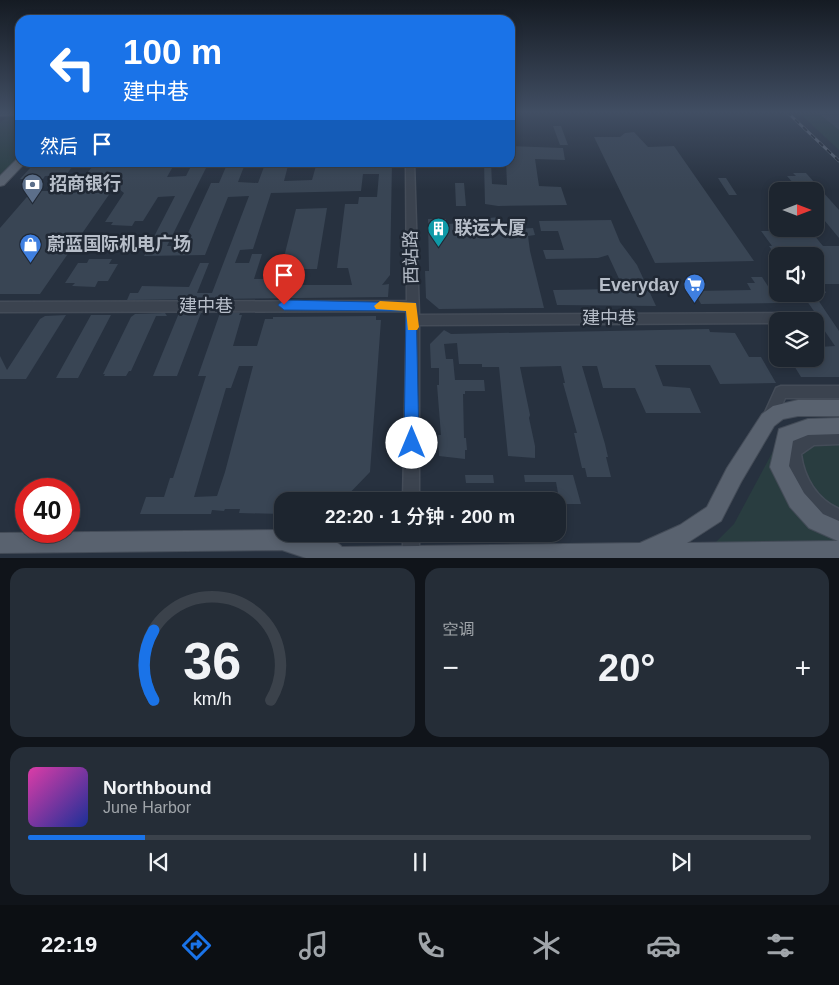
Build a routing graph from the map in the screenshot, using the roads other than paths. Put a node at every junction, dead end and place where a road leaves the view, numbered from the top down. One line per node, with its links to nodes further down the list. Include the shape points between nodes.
1 (15, 167): 3 (main road)
2 (410, 167): 4 (street, 西站路)
3 (0, 183)
4 (412, 306): 5 (street, 建中巷); 7 (street, 西站路)
5 (0, 307)
6 (769, 318): 7 (street, 建中巷)
7 (413, 320): 13 (street, 西站路)
8 (839, 392): 10 (street, via 781,392)
9 (839, 408): 10 (main road, via 798,408 779,412)
10 (768, 420): 19 (main road, via 714,514 687,532)
11 (839, 426): 15 (main road, via 808,426 785,435 779,467 797,500 816,521)
12 (839, 437): 14 (street, via 802,441 793,451 794,468 805,491 826,513)
13 (411, 492)
14 (839, 518)
15 (839, 531)
16 (411, 542): 20 (street)
17 (0, 543): 21 (main road, via 282,540)
18 (839, 551): 19 (main road)
19 (641, 554): 20 (main road)
20 (411, 555): 21 (main road)
21 (350, 556): 22 (main road)
22 (316, 558)

